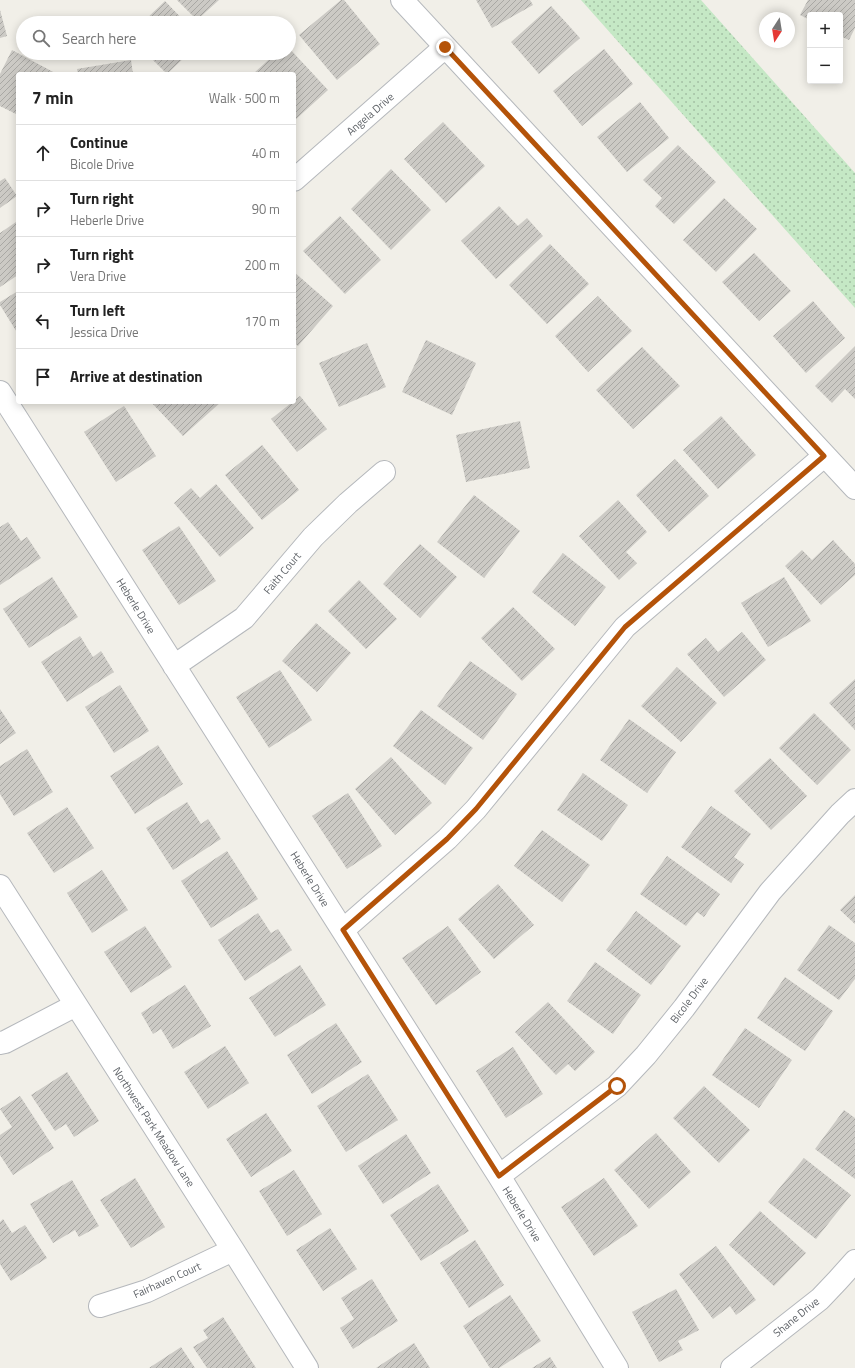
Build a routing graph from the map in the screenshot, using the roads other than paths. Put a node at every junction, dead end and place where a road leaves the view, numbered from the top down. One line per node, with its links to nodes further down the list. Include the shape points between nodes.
1 (402, 0): 2 (street)
2 (445, 47): 3 (street, Angela Drive); 6 (street)
3 (296, 178)
4 (0, 392): 5 (street, Heberle Drive)
5 (18, 406): 9 (street, Heberle Drive)
6 (824, 456): 8 (street); 12 (street, via 625,627 476,809 447,839)
7 (384, 472): 9 (street, Faith Court, via 313,537 244,618)
8 (855, 488)
9 (174, 666): 12 (street, Heberle Drive)
10 (855, 800): 15 (street, Bicole Drive, via 770,892 684,1008 617,1086)
11 (0, 886): 13 (street, Northwest Park Meadow Lane)
12 (343, 930): 15 (street, Heberle Drive)
13 (76, 1005): 14 (street); 16 (street, Northwest Park Meadow Lane)
14 (0, 1043)
15 (499, 1176): 20 (street, Heberle Drive)
16 (233, 1250): 18 (street, Fairhaven Court, via 147,1291); 19 (street, Northwest Park Meadow Lane)
17 (855, 1261): 21 (street, Shane Drive, via 820,1299)
18 (100, 1306)
19 (307, 1368)
20 (617, 1368)
21 (732, 1368)

